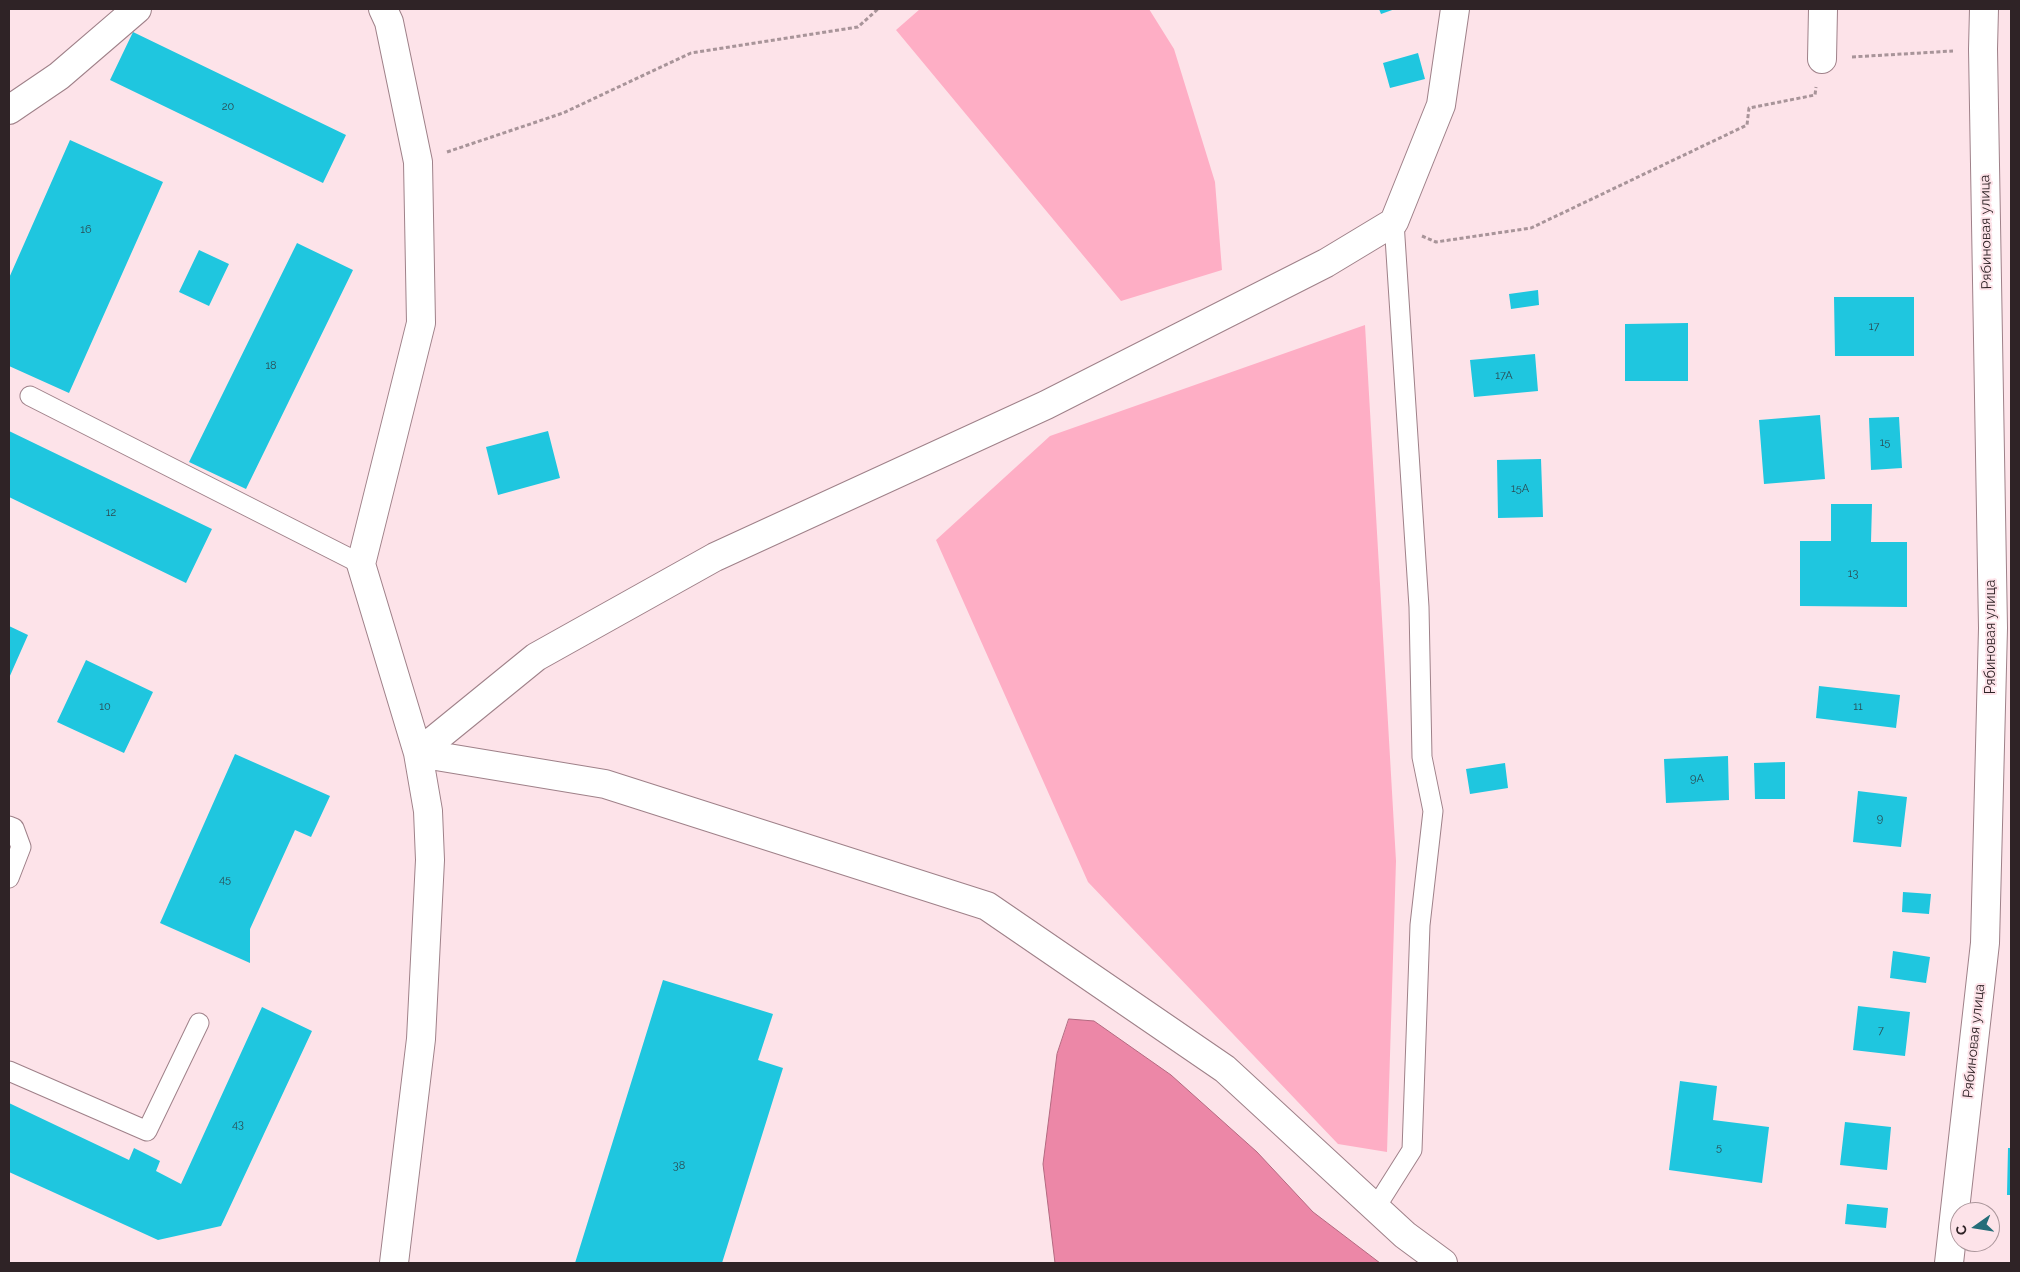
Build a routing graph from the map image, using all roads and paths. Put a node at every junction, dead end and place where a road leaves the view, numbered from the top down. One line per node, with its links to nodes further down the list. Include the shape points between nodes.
1 (137, 9): 9 (street, via 59,76)
2 (383, 9): 10 (street, via 389,22)
3 (878, 9): 10 (path, via 858,27 691,53 563,113)
4 (1455, 9): 11 (street, via 1441,106)
5 (1823, 9): 8 (street)
6 (1984, 9): 7 (street, Рябиновая улица)
7 (1983, 48): 8 (path); 22 (street, Рябиновая улица, via 1993,628 1985,943)
8 (1822, 59): 11 (path, via 1815,95 1749,108 1747,125 1530,228 1436,242)
9 (9, 110)
10 (418, 162): 13 (street, via 422,323)
11 (1394, 222): 14 (street, via 1326,263 1046,405 715,557 536,657); 19 (lane, via 1419,607 1422,757 1433,811 1420,925 1412,1150)
12 (30, 396): 13 (lane)
13 (361, 564): 14 (street)
14 (418, 753): 19 (street, via 605,784 987,906 1225,1069); 20 (street, via 428,811 430,860 421,1039)
15 (9, 826): 16 (lane, via 14,828 21,847)
16 (9, 878)
17 (199, 1023): 18 (lane, via 146,1131)
18 (9, 1071)
19 (1376, 1207): 21 (street)
20 (394, 1263)
21 (1443, 1263)
22 (1949, 1263)

